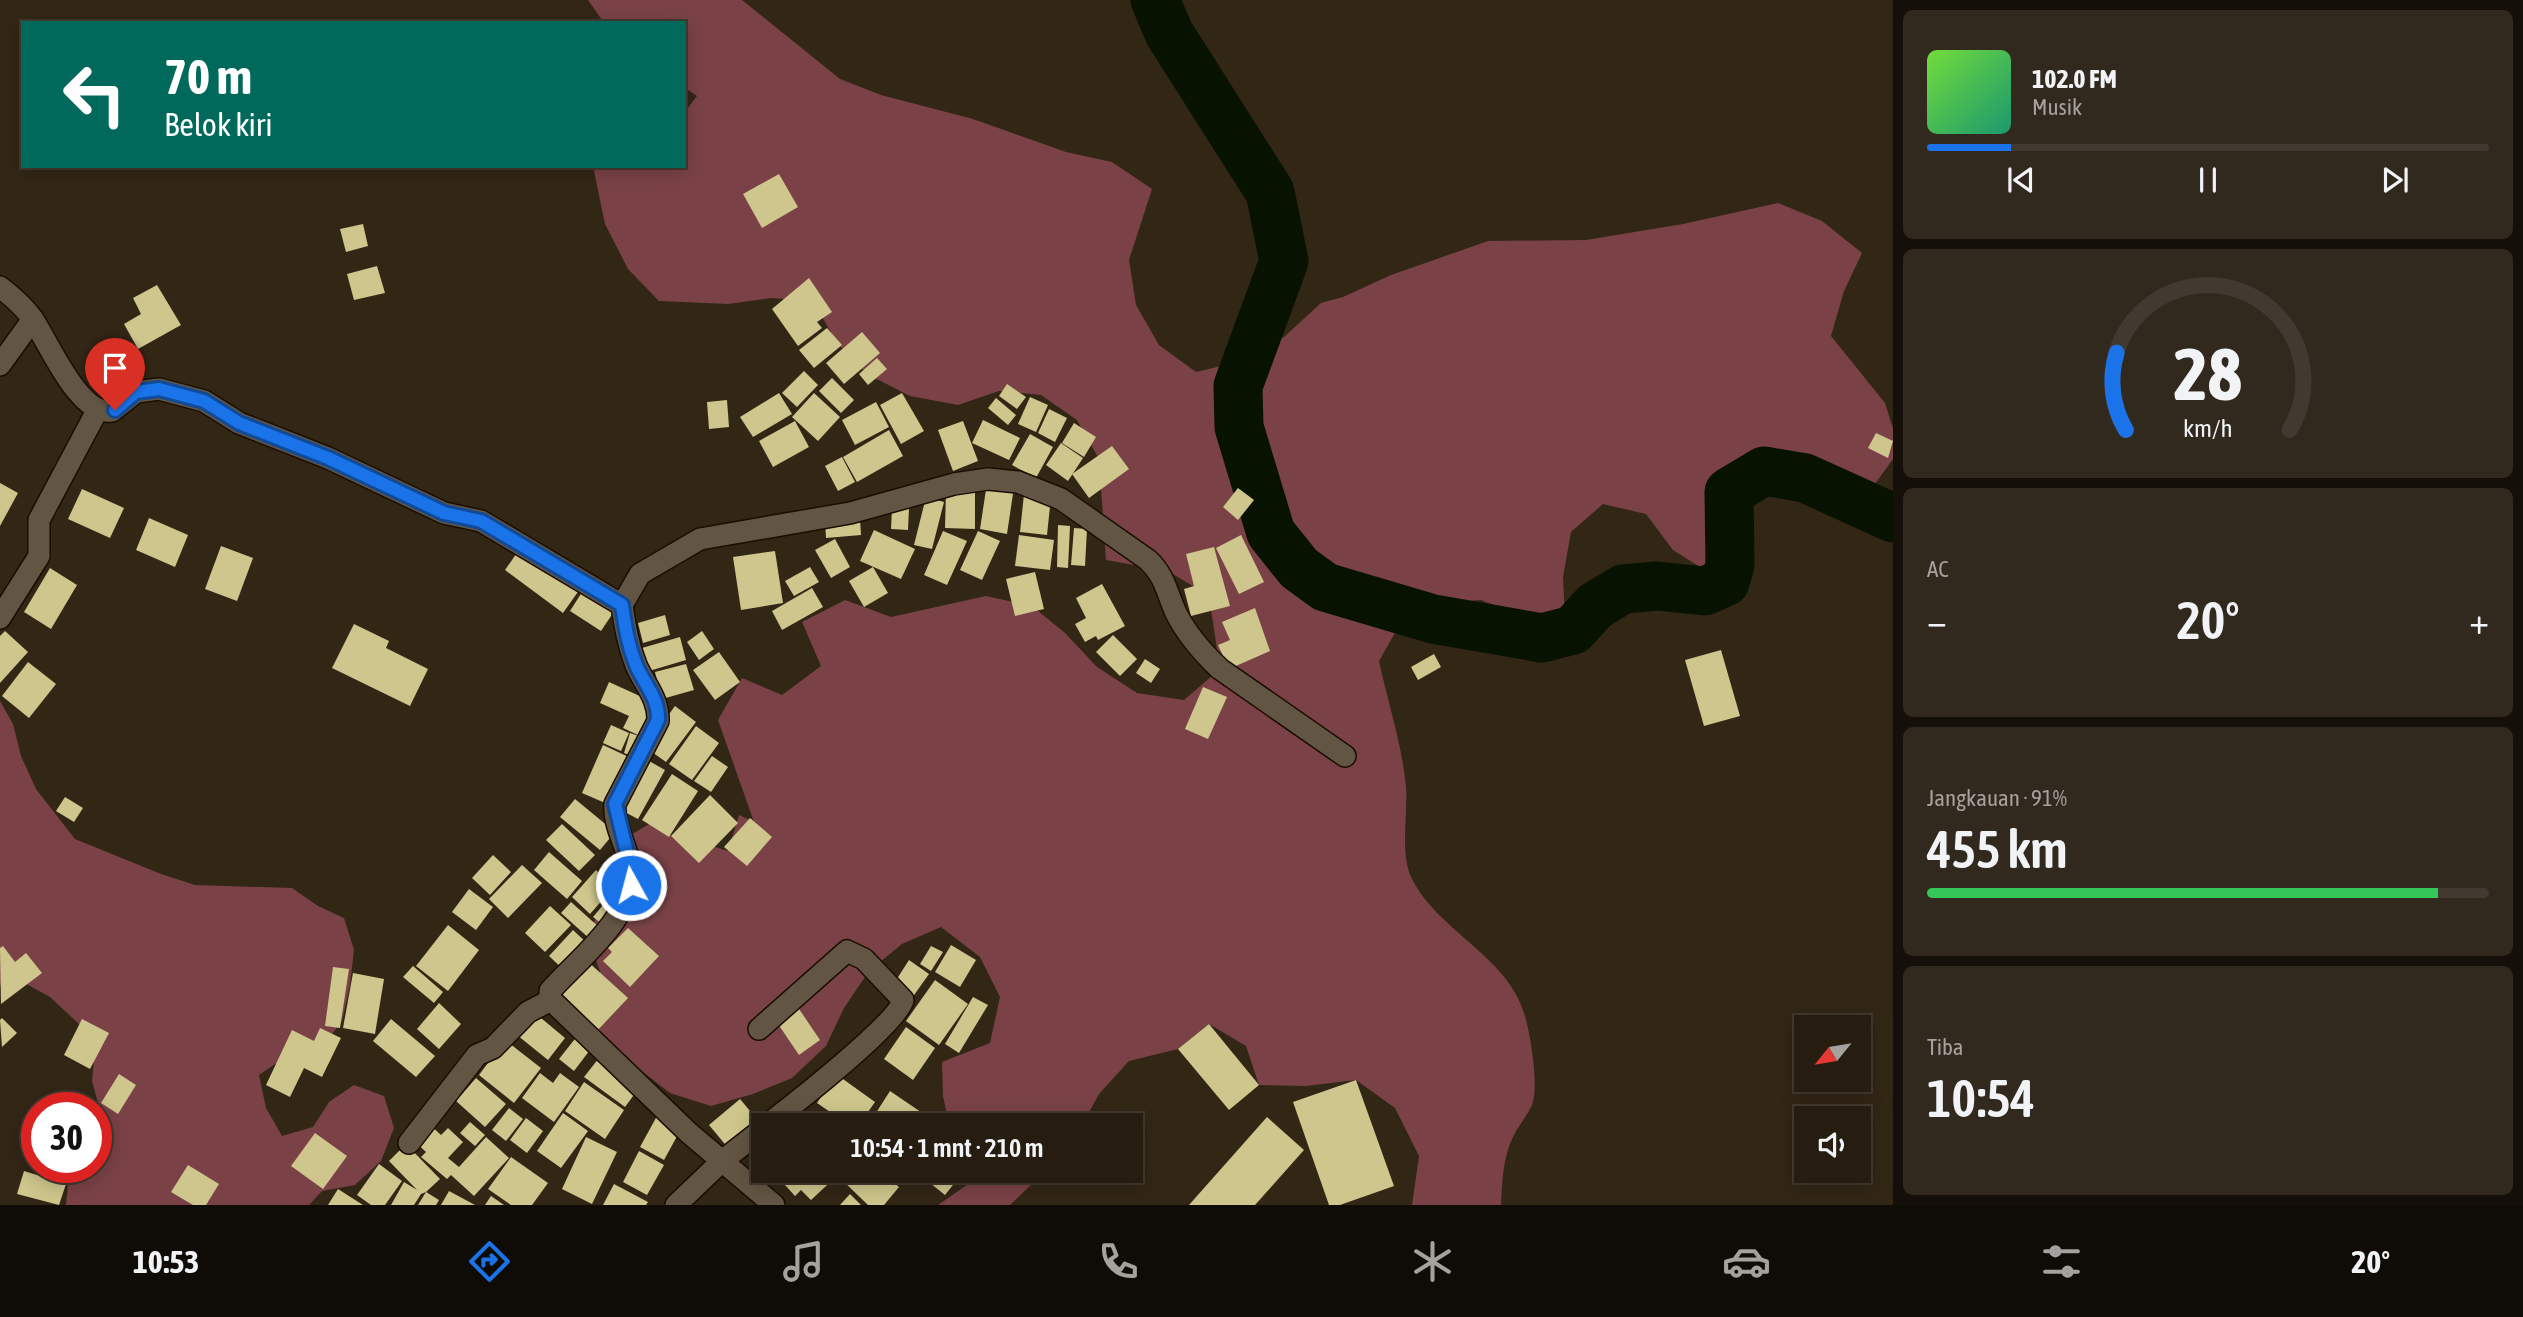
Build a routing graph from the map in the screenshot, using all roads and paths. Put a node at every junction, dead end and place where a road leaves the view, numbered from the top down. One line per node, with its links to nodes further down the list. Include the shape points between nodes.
1 (0, 287): 2 (street)
2 (33, 319): 3 (street); 4 (street, via 80,394)
3 (0, 365)
4 (98, 409): 5 (street, via 112,411 136,392 159,389 204,401 239,423 328,458 444,513 481,521); 6 (street, via 39,520 39,556)
5 (622, 605): 7 (street, via 640,574 700,539 850,513 954,484 1018,482 1061,499 1148,560 1159,570 1176,612 1203,653); 8 (street, via 629,645 658,712 615,804 631,885 616,916 550,991)
6 (0, 618)
7 (1345, 756)
8 (551, 1000): 12 (street, via 528,1012 493,1048 477,1055); 13 (street)
9 (759, 1029): 10 (street, via 847,951 864,958 902,1000 899,1012 873,1038)
10 (782, 1113)
11 (751, 1138): 13 (street)
12 (409, 1143)
13 (722, 1161): 14 (street); 15 (street)
14 (676, 1205)
15 (774, 1205)

